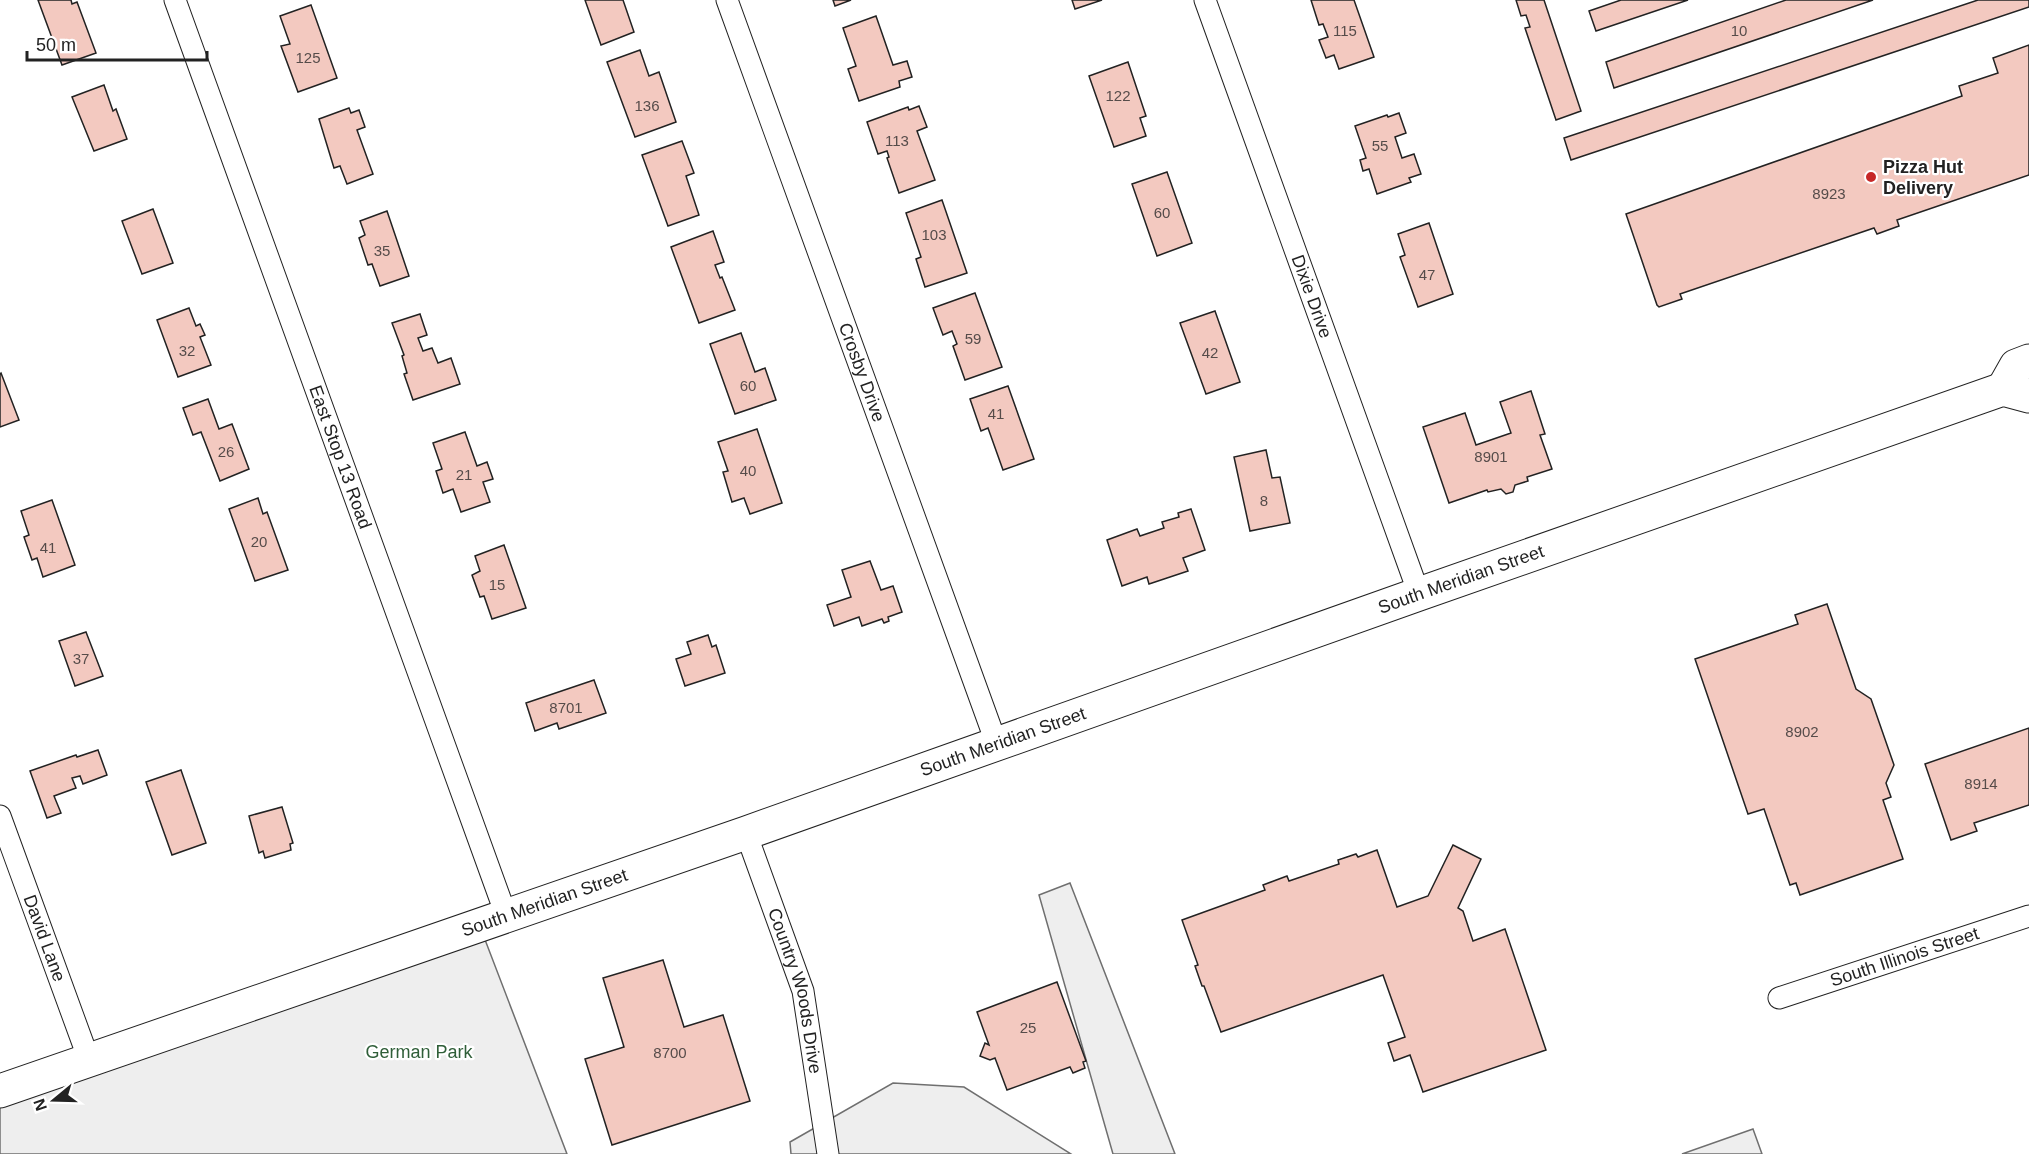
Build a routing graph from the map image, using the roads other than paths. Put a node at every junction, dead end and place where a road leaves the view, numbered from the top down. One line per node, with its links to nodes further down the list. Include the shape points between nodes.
1 (175, 0): 10 (street, East Stop 13 Road)
2 (727, 0): 7 (street, Crosby Drive)
3 (1205, 0): 6 (street, Dixie Drive)
4 (2029, 362): 5 (main road, South Meridian Street, via 2016,366)
5 (2016, 393): 6 (main road, South Meridian Street)
6 (1419, 594): 7 (main road, South Meridian Street)
7 (997, 745): 9 (main road, South Meridian Street)
8 (0, 816): 13 (street, David Lane)
9 (747, 833): 10 (main road, South Meridian Street); 15 (street, Country Woods Drive, via 803,990)
10 (506, 915): 13 (main road, South Meridian Street)
11 (2029, 916): 12 (street, South Illinois Street)
12 (1779, 998)
13 (89, 1060): 14 (main road, South Meridian Street)
14 (0, 1091)
15 (828, 1154)

